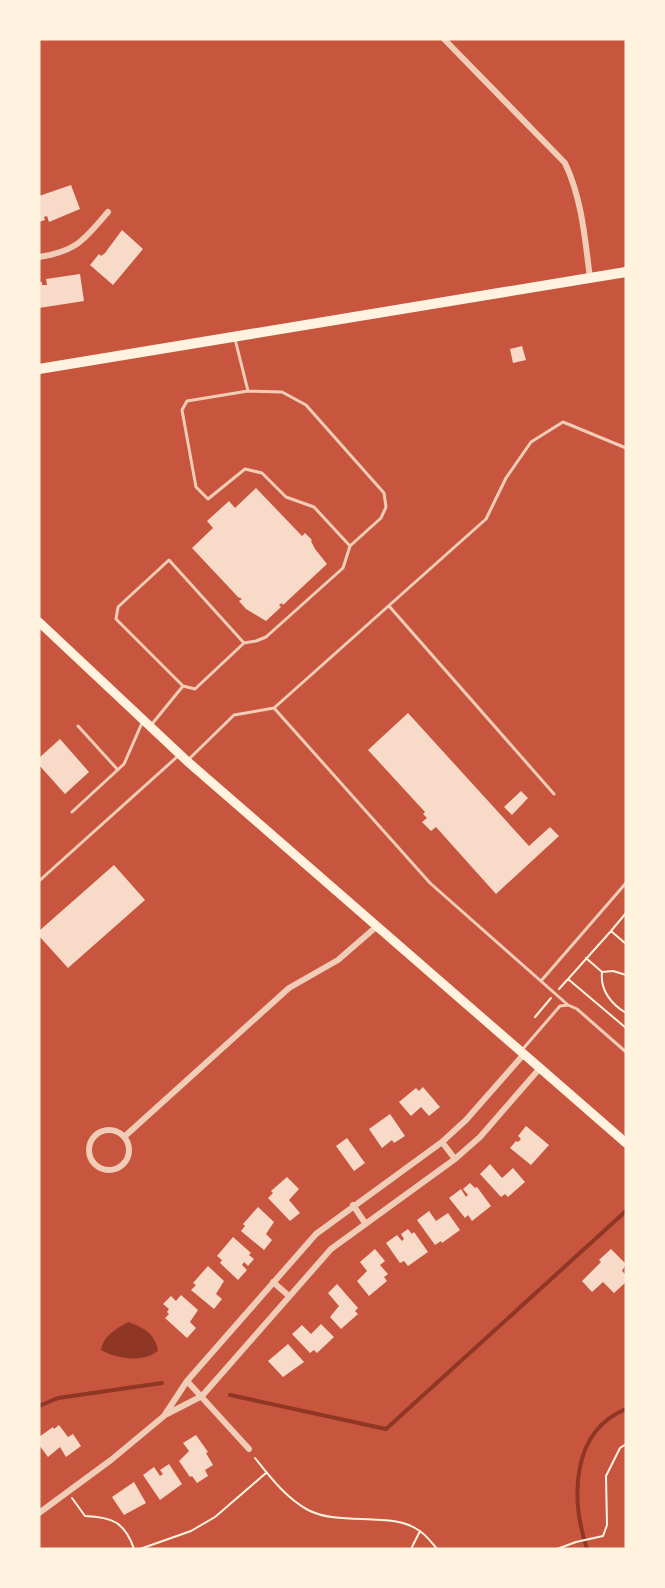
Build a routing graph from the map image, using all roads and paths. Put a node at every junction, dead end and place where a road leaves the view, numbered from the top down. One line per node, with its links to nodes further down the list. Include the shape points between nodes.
1 (444, 39): 5 (street, via 565,163 581,210)
2 (108, 212): 3 (street, via 78,244)
3 (39, 257)
4 (626, 272): 5 (main road)
5 (590, 278): 6 (main road)
6 (235, 337): 7 (main road); 8 (lane)
7 (39, 369)
8 (248, 391): 10 (lane, via 282,392 306,405 384,493 386,507 381,518); 10 (lane, via 187,401 182,410 196,487 208,499 245,469 262,473 286,497 314,507)
9 (626, 448): 11 (lane, via 563,422 531,442 506,478 486,519)
10 (350, 546): 13 (lane, via 343,568 266,637)
11 (389, 606): 15 (lane); 20 (lane)
12 (39, 622): 16 (main road)
13 (244, 643): 14 (lane, via 195,689); 14 (lane, via 169,560 118,607 116,619)
14 (183, 686): 16 (lane)
15 (274, 708): 18 (lane, via 234,715); 32 (lane, via 430,883)
16 (146, 724): 18 (main road); 19 (lane)
17 (78, 726): 19 (lane)
18 (183, 758): 22 (lane); 25 (main road)
19 (117, 770): 21 (lane)
20 (554, 794)
21 (72, 812)
22 (39, 881)
23 (626, 883): 32 (lane)
24 (626, 913): 26 (path)
25 (376, 927): 38 (main road); 40 (street, via 338,960 289,988)
26 (611, 931): 27 (path); 28 (path)
27 (626, 944)
28 (586, 958): 29 (path); 31 (path)
29 (602, 972): 30 (path); 34 (path, via 604,990)
30 (626, 975)
31 (568, 979)
32 (541, 981): 33 (lane)
33 (568, 1005): 37 (lane); 38 (lane, via 560,1006)
34 (616, 1007): 35 (path); 36 (path)
35 (626, 1013)
36 (610, 1015)
37 (625, 1051)
38 (522, 1053): 39 (main road); 41 (street)
39 (540, 1068): 42 (main road); 43 (street, via 480,1137)
40 (124, 1137): 40 (street, via 107,1130 96,1135 89,1152 94,1163 106,1169 119,1167 128,1156)
41 (442, 1142): 43 (street); 44 (street)
42 (626, 1143)
43 (455, 1159): 45 (street)
44 (353, 1205): 45 (street); 46 (street, via 316,1234)
45 (365, 1223): 47 (street, via 331,1249)
46 (273, 1282): 47 (street); 48 (street)
47 (289, 1296): 49 (street)
48 (188, 1381): 49 (street); 50 (street)
49 (202, 1396): 50 (street); 52 (street)
50 (164, 1416): 55 (street)
51 (626, 1444): 62 (path, via 606,1476 604,1534)
52 (249, 1449)
53 (255, 1458): 54 (path)
54 (266, 1473): 57 (path, via 308,1510 341,1519 400,1522); 60 (path, via 215,1517 191,1531)
55 (68, 1492): 56 (street); 59 (path, via 85,1516 108,1518 120,1525)
56 (39, 1513)
57 (420, 1530): 58 (path); 61 (path)
58 (412, 1547)
59 (134, 1549)
60 (140, 1549)
61 (437, 1549)
62 (556, 1549)

